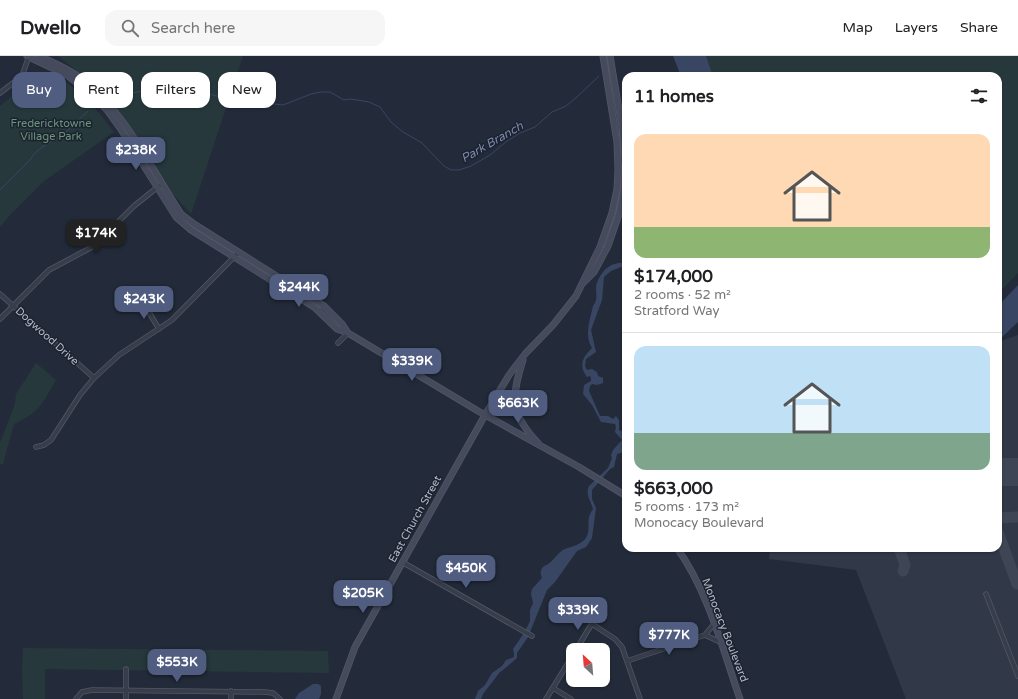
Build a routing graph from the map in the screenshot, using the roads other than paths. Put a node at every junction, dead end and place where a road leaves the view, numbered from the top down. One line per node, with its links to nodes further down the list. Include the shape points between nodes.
1 (28, 56): 5 (street, via 22,76); 8 (main road, via 67,75 107,110)
2 (39, 56): 7 (main road, via 76,75 104,98 124,122)
3 (603, 56): 12 (main road, via 617,142 617,189 607,229)
4 (610, 56): 6 (main road)
5 (0, 93)
6 (622, 127)
7 (163, 184): 8 (street); 10 (main road, via 181,214)
8 (157, 188): 11 (main road, via 181,222); 15 (street, via 134,206 94,246 49,270)
9 (622, 198): 12 (main road, via 608,246 594,272)
10 (239, 252): 11 (street); 18 (main road, via 324,306)
11 (235, 257): 17 (street, via 180,313); 18 (main road, via 314,307 337,329)
12 (582, 284): 20 (main road, via 565,311)
13 (0, 294): 15 (street, Dogwood Drive)
14 (144, 304): 17 (street)
15 (12, 305): 16 (street); 21 (street, Dogwood Drive)
16 (0, 319)
17 (158, 329): 21 (street, via 119,355)
18 (348, 333): 19 (street); 22 (main road)
19 (338, 343)
20 (525, 354): 22 (main road); 24 (main road, via 514,391 515,406 521,422)
21 (94, 378): 23 (street, via 51,440)
22 (485, 415): 24 (main road); 27 (main road, East Church Street)
23 (36, 447)
24 (543, 447): 25 (main road)
25 (622, 494)
26 (680, 552): 29 (main road, Monocacy Boulevard, via 706,602)
27 (402, 562): 31 (street); 46 (main road, East Church Street, via 355,646)
28 (986, 594): 37 (street)
29 (714, 624): 30 (street); 32 (main road, Monocacy Boulevard)
30 (706, 635): 32 (street); 34 (street)
31 (532, 636)
32 (720, 642): 50 (main road, Monocacy Boulevard)
33 (580, 643): 34 (street, via 593,622 615,639)
34 (628, 661): 41 (street)
35 (566, 667): 38 (street)
36 (126, 669): 39 (street)
37 (1018, 676)
38 (553, 688): 47 (street); 48 (street)
39 (126, 691): 40 (street); 42 (street, via 88,690); 43 (street)
40 (232, 691): 44 (street); 45 (street, via 269,692)
41 (640, 698): 49 (street)
42 (76, 699)
43 (126, 699)
44 (231, 699)
45 (280, 699)
46 (336, 699)
47 (546, 699)
48 (571, 699)
49 (634, 699)
50 (740, 699)

